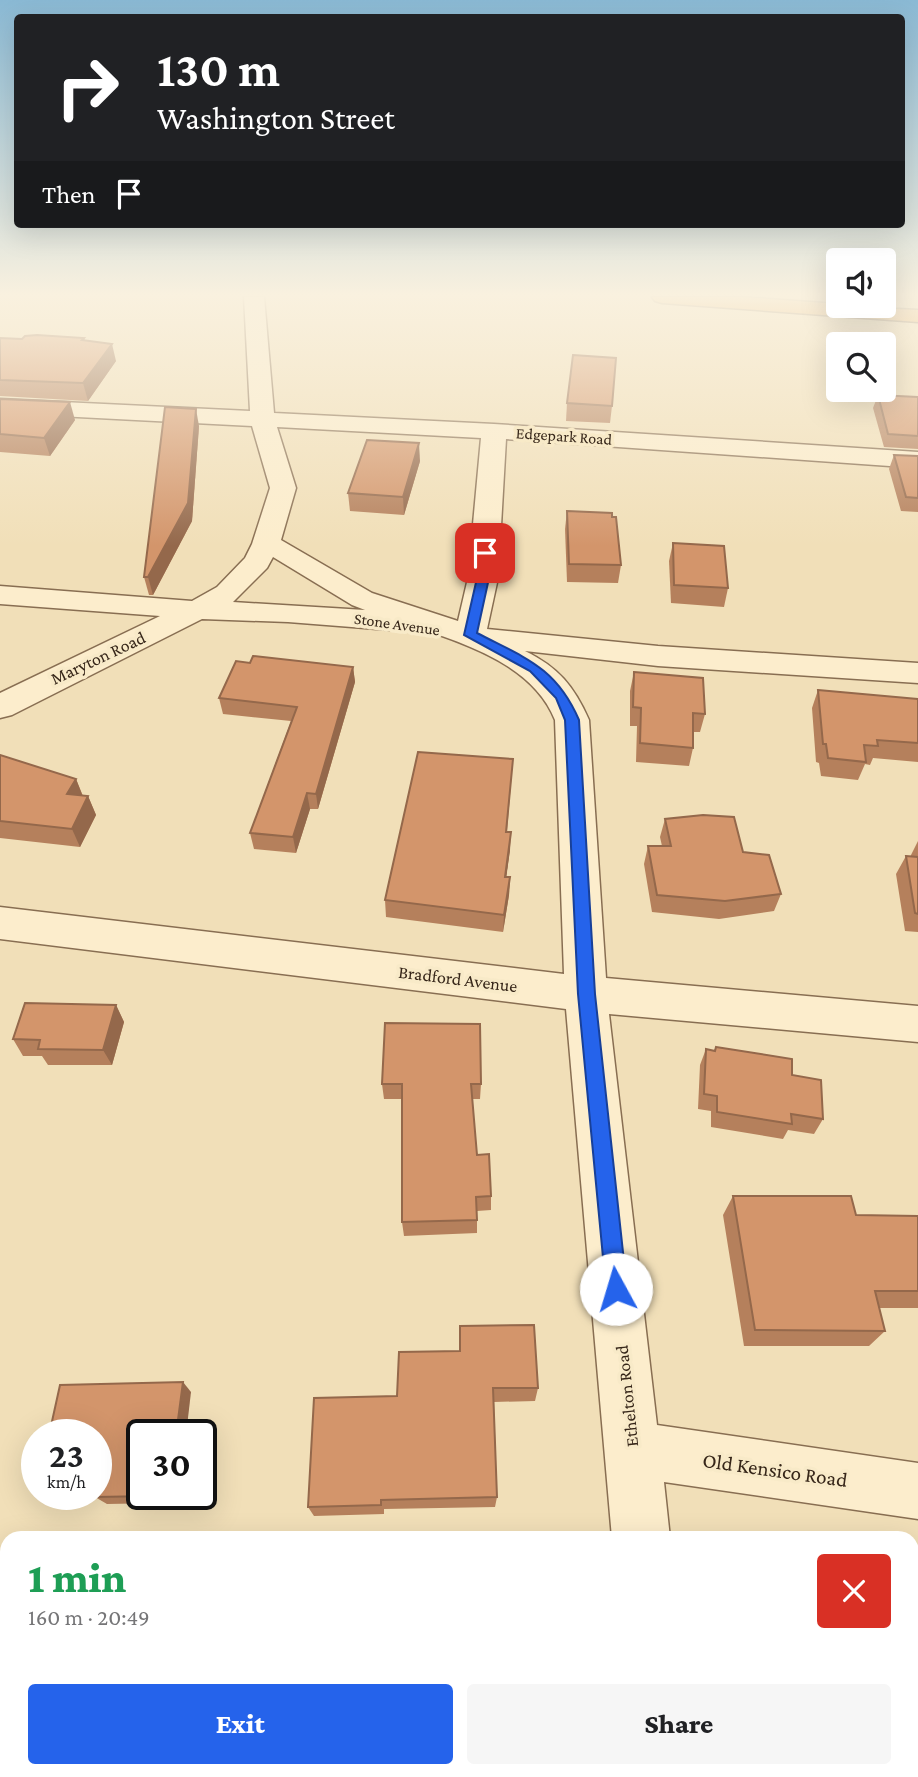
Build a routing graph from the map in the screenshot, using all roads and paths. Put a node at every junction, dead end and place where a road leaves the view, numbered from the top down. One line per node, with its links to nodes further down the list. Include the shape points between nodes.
1 (259, 380): 3 (street, Maryton Road)
2 (0, 406): 3 (street, Edgepark Road)
3 (262, 418): 4 (street, Edgepark Road); 6 (street, Maryton Road, via 283,488)
4 (494, 431): 5 (street, Edgepark Road); 9 (street, via 483,578)
5 (918, 460)
6 (266, 544): 8 (street, Maryton Road, via 257,562 227,593); 9 (street, via 362,598)
7 (0, 595): 8 (street, Stone Avenue)
8 (197, 610): 9 (street, Stone Avenue, via 370,618); 11 (street, Maryton Road)
9 (470, 635): 10 (street, Stone Avenue, via 658,656); 13 (street, Ethelton Road, via 534,668 562,696 572,720)
10 (918, 673)
11 (0, 707)
12 (0, 923): 13 (street, Bradford Avenue)
13 (586, 994): 14 (street, Bradford Avenue); 15 (street, Ethelton Road)
14 (918, 1024)
15 (632, 1449): 16 (street, Old Kensico Road); 17 (street, Ethelton Road)
16 (918, 1492)
17 (641, 1531)

